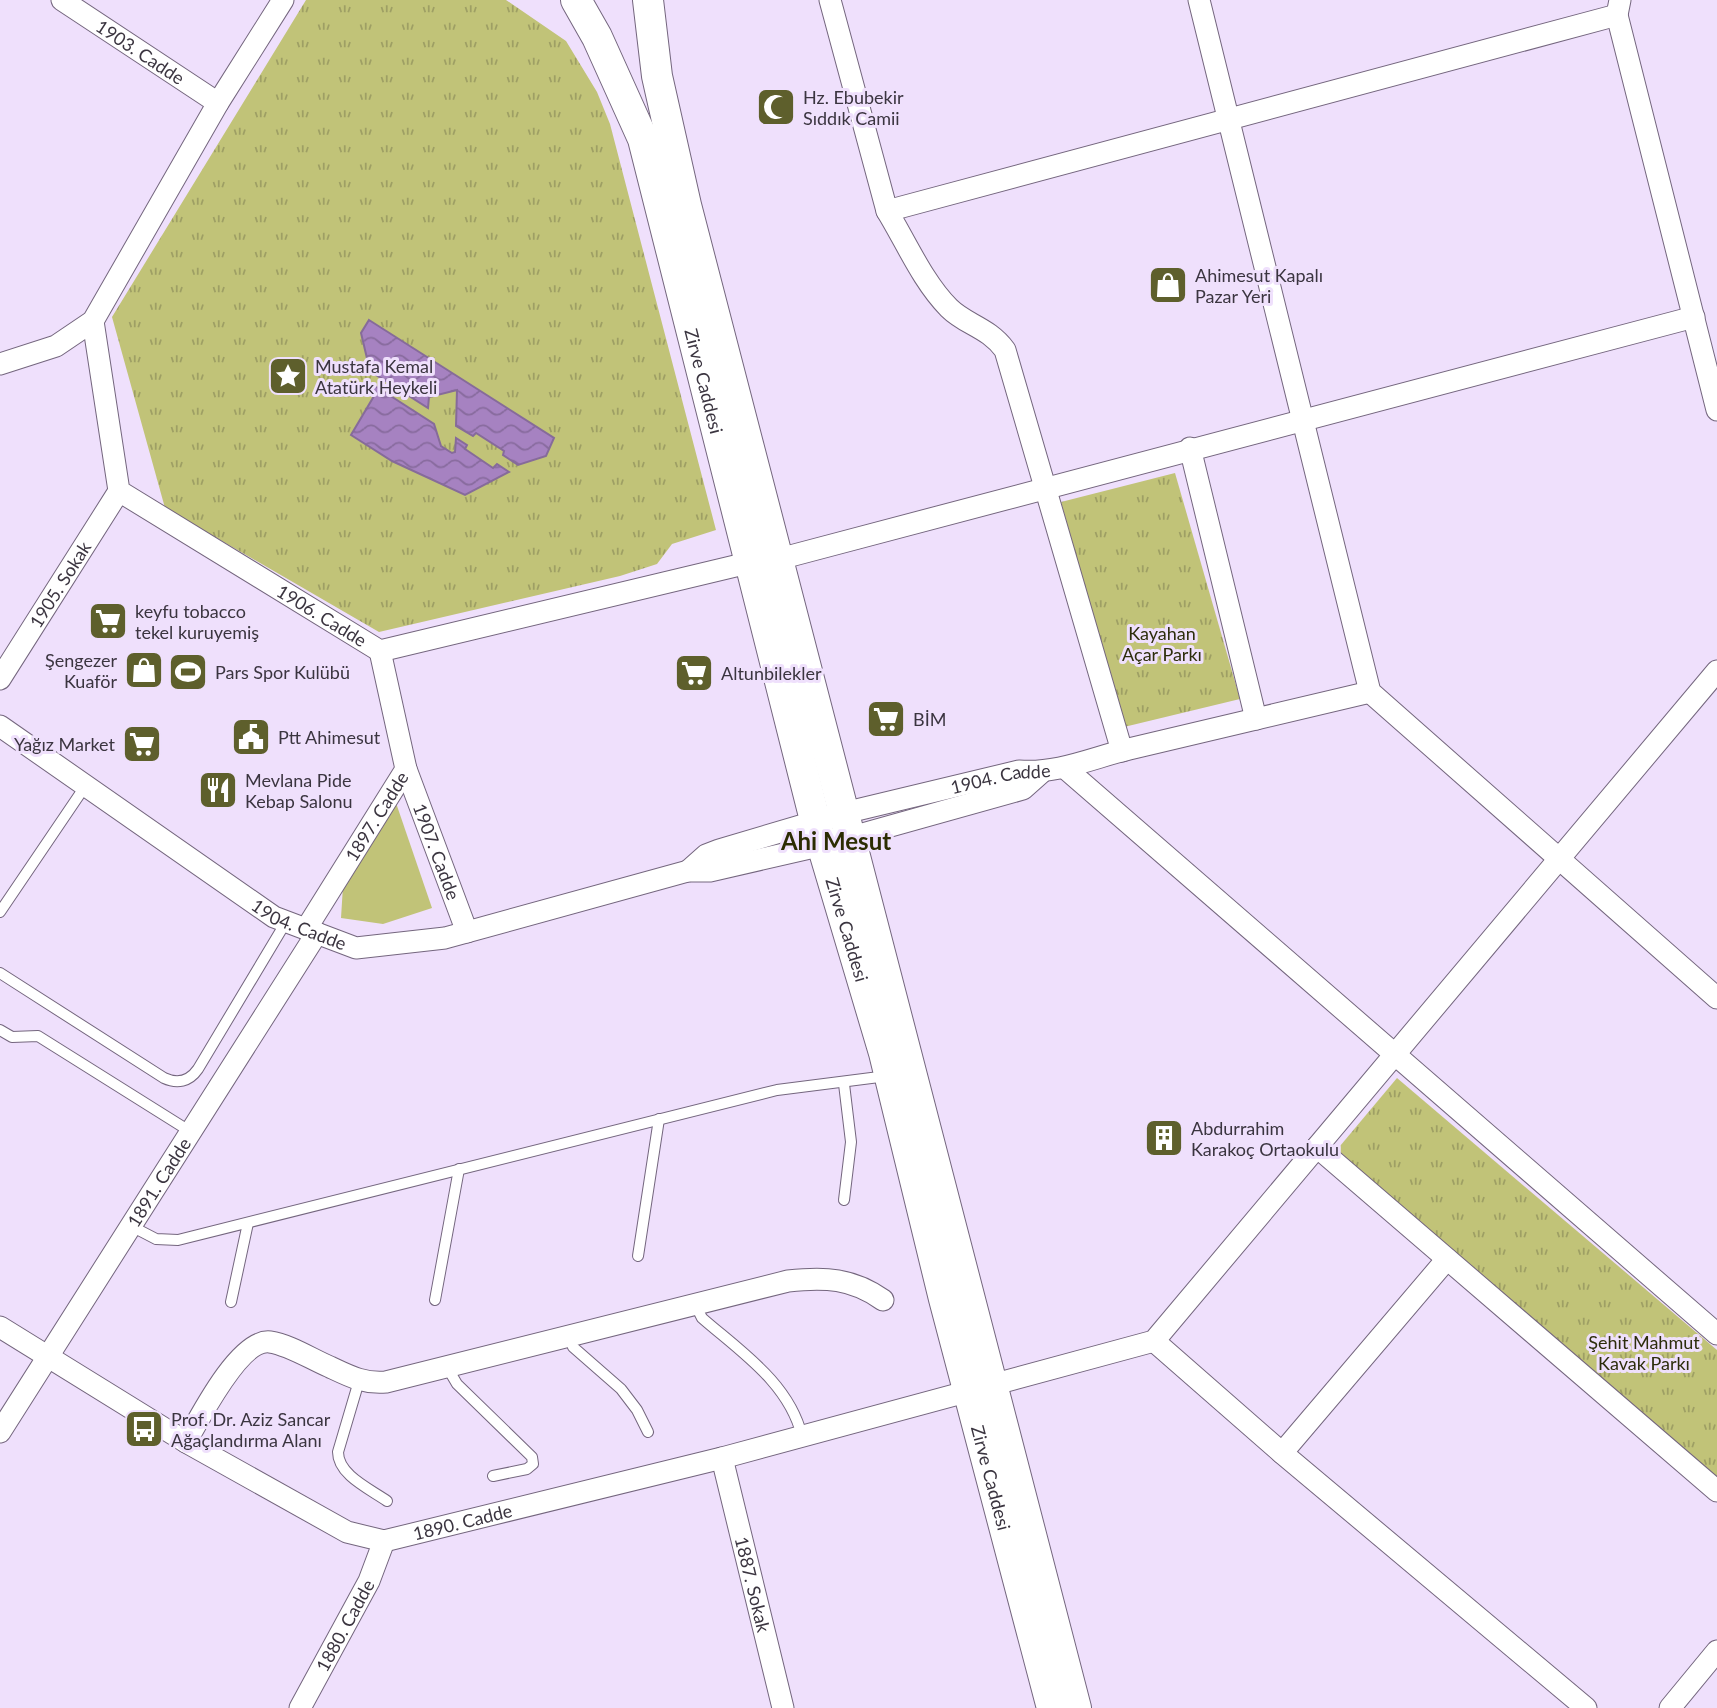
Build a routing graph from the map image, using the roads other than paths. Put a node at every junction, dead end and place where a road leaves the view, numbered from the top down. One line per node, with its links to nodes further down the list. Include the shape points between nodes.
1 (62, 0): 8 (street, 1903. Cadde)
2 (283, 0): 8 (street)
3 (576, 0): 19 (main road, Zirve Caddesi, via 643,139)
4 (648, 0): 19 (main road, Zirve Caddesi, via 657,76)
5 (830, 0): 10 (street)
6 (1199, 0): 9 (street)
7 (1618, 7): 9 (street); 11 (street)
8 (219, 103): 12 (street)
9 (1230, 119): 10 (street); 15 (street)
10 (887, 211): 17 (street, via 951,310 990,333 1005,350)
11 (1694, 317): 14 (street); 15 (street, 1906. Cadde)
12 (93, 321): 13 (street, via 56,346); 18 (street)
13 (0, 364)
14 (1717, 410)
15 (1304, 418): 16 (street, 1906. Cadde); 23 (street)
16 (1190, 448): 17 (street, 1906. Cadde); 24 (street)
17 (1045, 486): 19 (street, 1906. Cadde); 26 (street)
18 (119, 491): 20 (street, 1906. Cadde); 22 (street, 1905. Sokak)
19 (766, 560): 20 (street, 1906. Cadde); 30 (main road, Zirve Caddesi)
20 (380, 651): 28 (street, 1897. Cadde)
21 (1717, 671): 31 (street)
22 (0, 679)
23 (1370, 692): 24 (street); 31 (street)
24 (1256, 719): 26 (street)
25 (0, 726): 29 (street, 1904. Cadde)
26 (1122, 751): 27 (street)
27 (1065, 768): 30 (street, 1904. Cadde, via 1041,773 1023,789); 38 (street)
28 (406, 769): 33 (street, 1897. Cadde); 34 (street, 1907. Cadde)
29 (86, 785): 32 (lane); 33 (street, 1904. Cadde, via 274,917)
30 (834, 830): 34 (street, 1904. Cadde, via 719,849 688,871); 39 (main road, Zirve Caddesi); 61 (main road, Zirve Caddesi)
31 (1558, 859): 36 (street); 38 (street)
32 (0, 912)
33 (303, 928): 34 (street, 1904. Cadde, via 356,948); 35 (lane, via 198,1069 179,1082 164,1078); 42 (street, 1891. Cadde)
34 (467, 932)
35 (0, 973)
36 (1717, 998)
37 (0, 1030): 42 (lane, via 12,1037 38,1036)
38 (1394, 1054): 43 (street); 55 (street)
39 (890, 1075): 40 (lane); 61 (main road, Zirve Caddesi)
40 (844, 1084): 41 (lane, via 777,1090); 45 (lane, via 851,1142)
41 (659, 1119): 44 (lane); 48 (lane)
42 (191, 1132): 47 (street, 1891. Cadde)
43 (1317, 1147): 49 (street); 57 (street)
44 (459, 1169): 46 (lane); 50 (lane)
45 (844, 1200)
46 (248, 1223): 47 (lane, via 165,1241); 52 (lane)
47 (131, 1226): 58 (street, 1891. Cadde)
48 (638, 1256)
49 (1447, 1259): 66 (street); 69 (street)
50 (435, 1300)
51 (883, 1300): 53 (street, via 853,1282 810,1278)
52 (231, 1302)
53 (695, 1304): 56 (street); 64 (lane, via 702,1318 780,1389 797,1415)
54 (0, 1327): 58 (street, 1890. Cadde)
55 (1717, 1334)
56 (569, 1336): 59 (street); 63 (lane, via 573,1348 630,1399)
57 (1154, 1341): 61 (street, 1890. Cadde); 66 (street)
58 (49, 1356): 62 (street, 1891. Cadde); 65 (street, 1890. Cadde)
59 (447, 1367): 60 (street, via 386,1382); 68 (lane, via 457,1384 532,1457 533,1464 527,1469)
60 (359, 1381): 65 (street, via 285,1347 257,1343 239,1358); 70 (lane, via 339,1462)
61 (980, 1386): 64 (street, 1890. Cadde); 75 (main road, Zirve Caddesi); 76 (main road, Zirve Caddesi)
62 (0, 1432)
63 (648, 1432)
64 (802, 1436): 67 (street, 1890. Cadde)
65 (186, 1442): 71 (street, 1890. Cadde, via 347,1532)
66 (1282, 1453): 77 (street)
67 (722, 1458): 71 (street, 1890. Cadde); 74 (street, 1887. Sokak)
68 (494, 1476)
69 (1717, 1491)
70 (387, 1501)
71 (384, 1541): 73 (street, 1880. Cadde, via 369,1581)
72 (1717, 1651): 78 (street)
73 (300, 1708)
74 (783, 1708)
75 (1052, 1708)
76 (1076, 1708)
77 (1586, 1708)
78 (1670, 1708)

